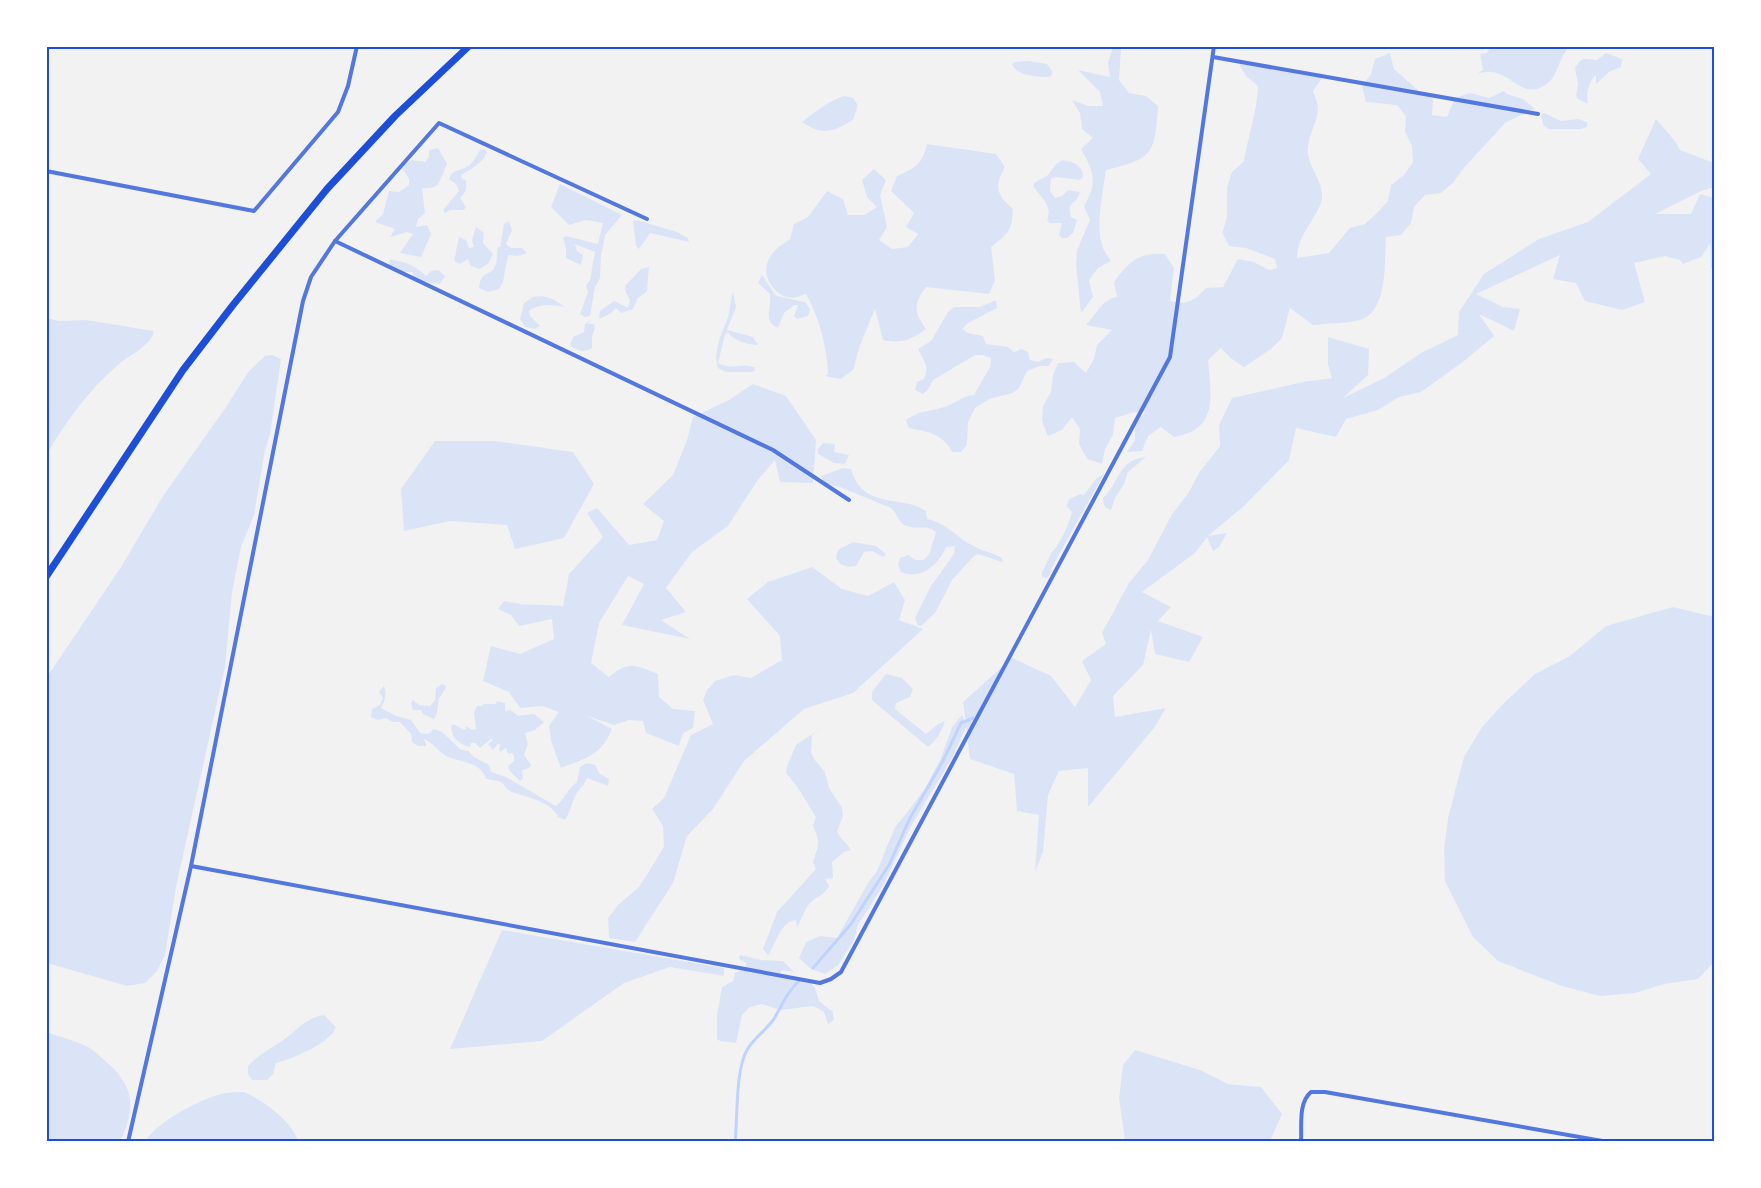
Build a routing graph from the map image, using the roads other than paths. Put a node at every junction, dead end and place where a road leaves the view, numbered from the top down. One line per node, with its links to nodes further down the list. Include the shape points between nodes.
1 (357, 46): 6 (street, via 338,112 254,212)
2 (469, 46): 10 (highway, via 395,116 327,189 233,305 183,370)
3 (1214, 46): 4 (street)
4 (1213, 57): 5 (street); 11 (street, via 1170,357 841,972 831,980 820,983)
5 (1538, 114)
6 (46, 171)
7 (647, 219): 8 (street, via 439,123)
8 (335, 241): 9 (street, via 773,450); 11 (street, via 311,277 303,301)
9 (849, 500)
10 (46, 577)
11 (191, 866): 12 (street)
12 (128, 1142)
13 (1301, 1142): 14 (street, via 1302,1104 1311,1092)
14 (1608, 1142)

